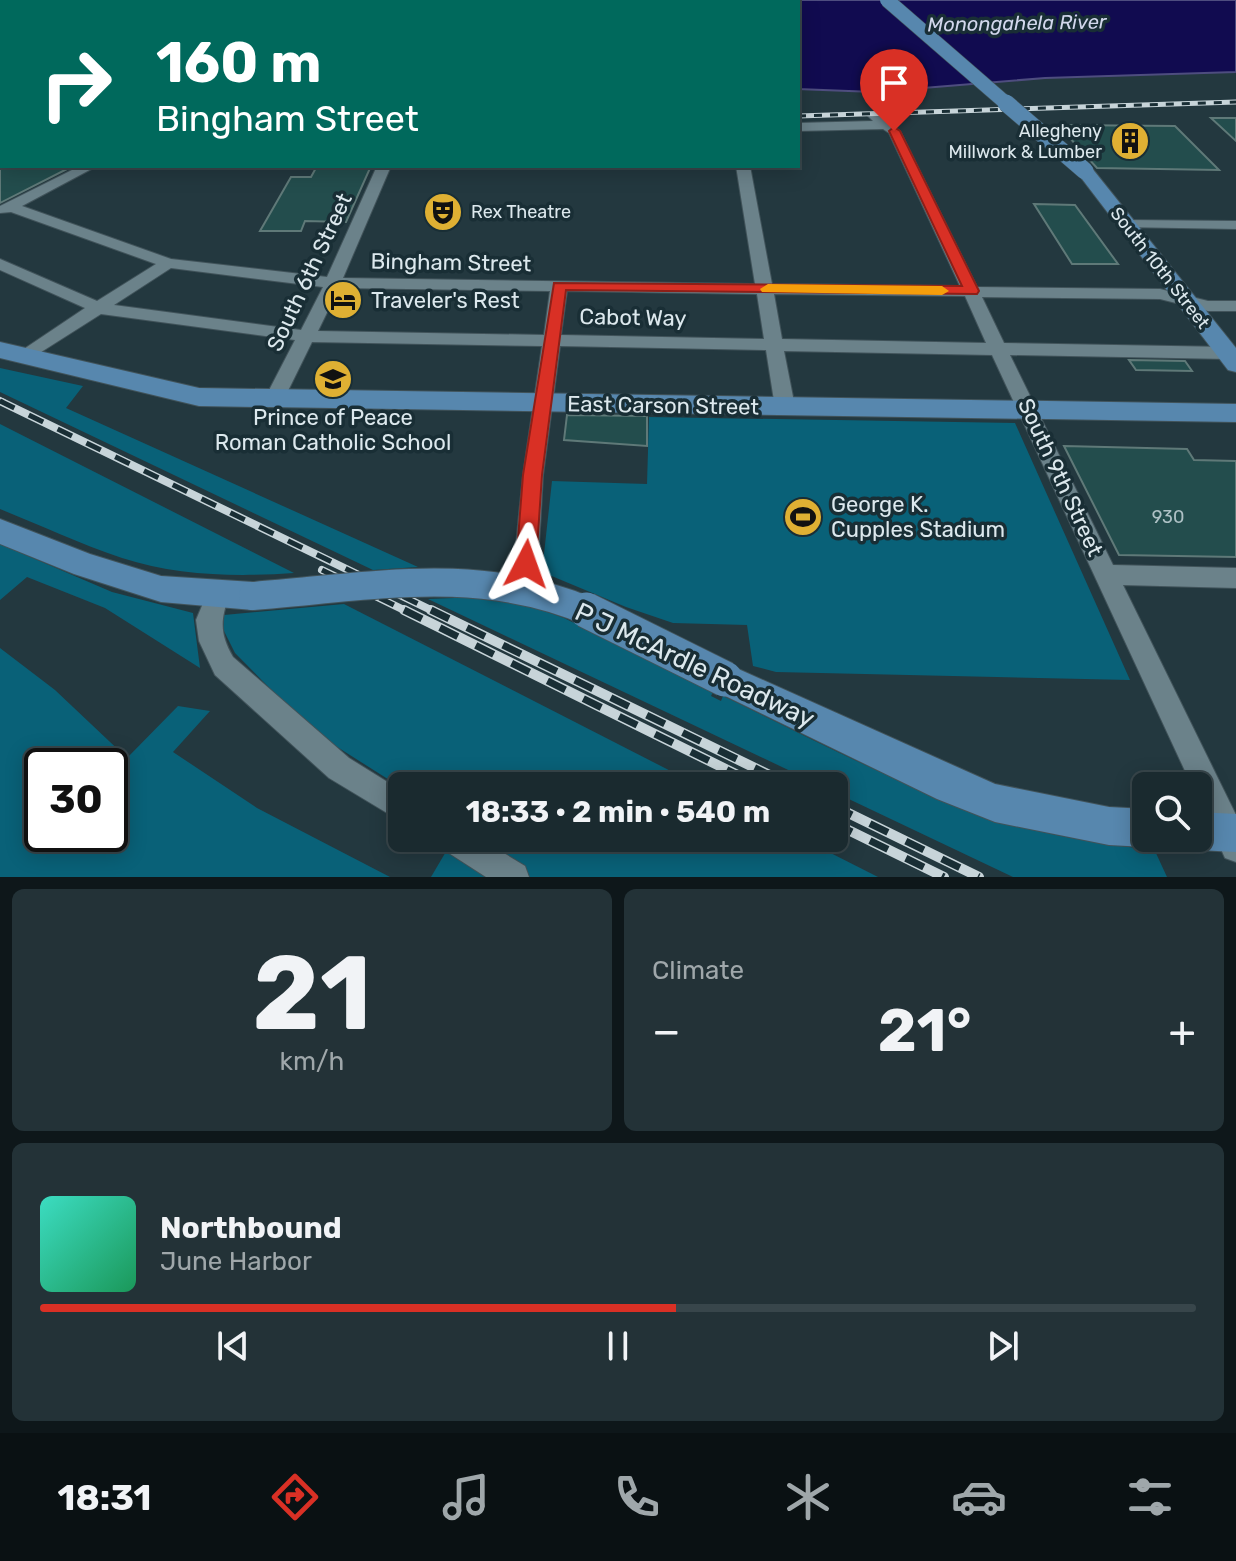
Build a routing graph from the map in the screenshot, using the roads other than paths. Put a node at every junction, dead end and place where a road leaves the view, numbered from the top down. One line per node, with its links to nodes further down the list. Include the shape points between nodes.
1 (887, 0): 7 (main road, South 10th Street, bridge, via 1085,171)
2 (800, 127): 14 (street, South 9th Street, via 878,121 894,131)
3 (86, 168): 6 (street)
4 (383, 168): 11 (street, South 6th Street)
5 (743, 168): 13 (street)
6 (6, 209): 9 (street, Bingham Street)
7 (1126, 224): 8 (street); 15 (main road, South 10th Street)
8 (1236, 225)
9 (168, 263): 11 (street, Bingham Street); 17 (street)
10 (0, 264): 17 (street, Cabot Way)
11 (333, 283): 12 (street, Bingham Street); 18 (street, South 6th Street)
12 (559, 286): 13 (street, Bingham Street); 19 (street)
13 (764, 289): 14 (street, Bingham Street); 20 (street)
14 (972, 291): 15 (street, Bingham Street); 21 (street, South 9th Street)
15 (1183, 298): 16 (street, Bingham Street, via 1208,306); 23 (main road, South 10th Street)
16 (1236, 306)
17 (98, 308): 18 (street, Cabot Way); 22 (street)
18 (306, 336): 19 (street, Cabot Way); 24 (street, South 6th Street)
19 (550, 340): 20 (street, Cabot Way); 25 (street)
20 (774, 344): 21 (street, Cabot Way); 26 (street)
21 (1000, 348): 23 (street, Cabot Way); 27 (street, South 9th Street)
22 (10, 353): 24 (main road, East Carson Street, via 199,397)
23 (1232, 358)
24 (275, 398): 25 (main road, East Carson Street)
25 (542, 403): 26 (main road, East Carson Street); 30 (street)
26 (785, 407): 27 (main road, East Carson Street)
27 (1031, 412): 28 (main road, East Carson Street); 31 (street, South 9th Street)
28 (1236, 413)
29 (0, 531): 33 (main road, P J McArdle Roadway, via 161,589)
30 (526, 564)
31 (1108, 575): 32 (street); 36 (street, South 9th Street)
32 (1236, 578)
33 (217, 596): 34 (street, via 208,620 211,641 224,666 339,768); 35 (main road, P J McArdle Roadway, bridge, via 465,581 508,585 562,602 950,786 995,803)
34 (388, 799)
35 (1132, 827)
36 (1225, 836)
37 (474, 852): 38 (street)
38 (514, 877)

